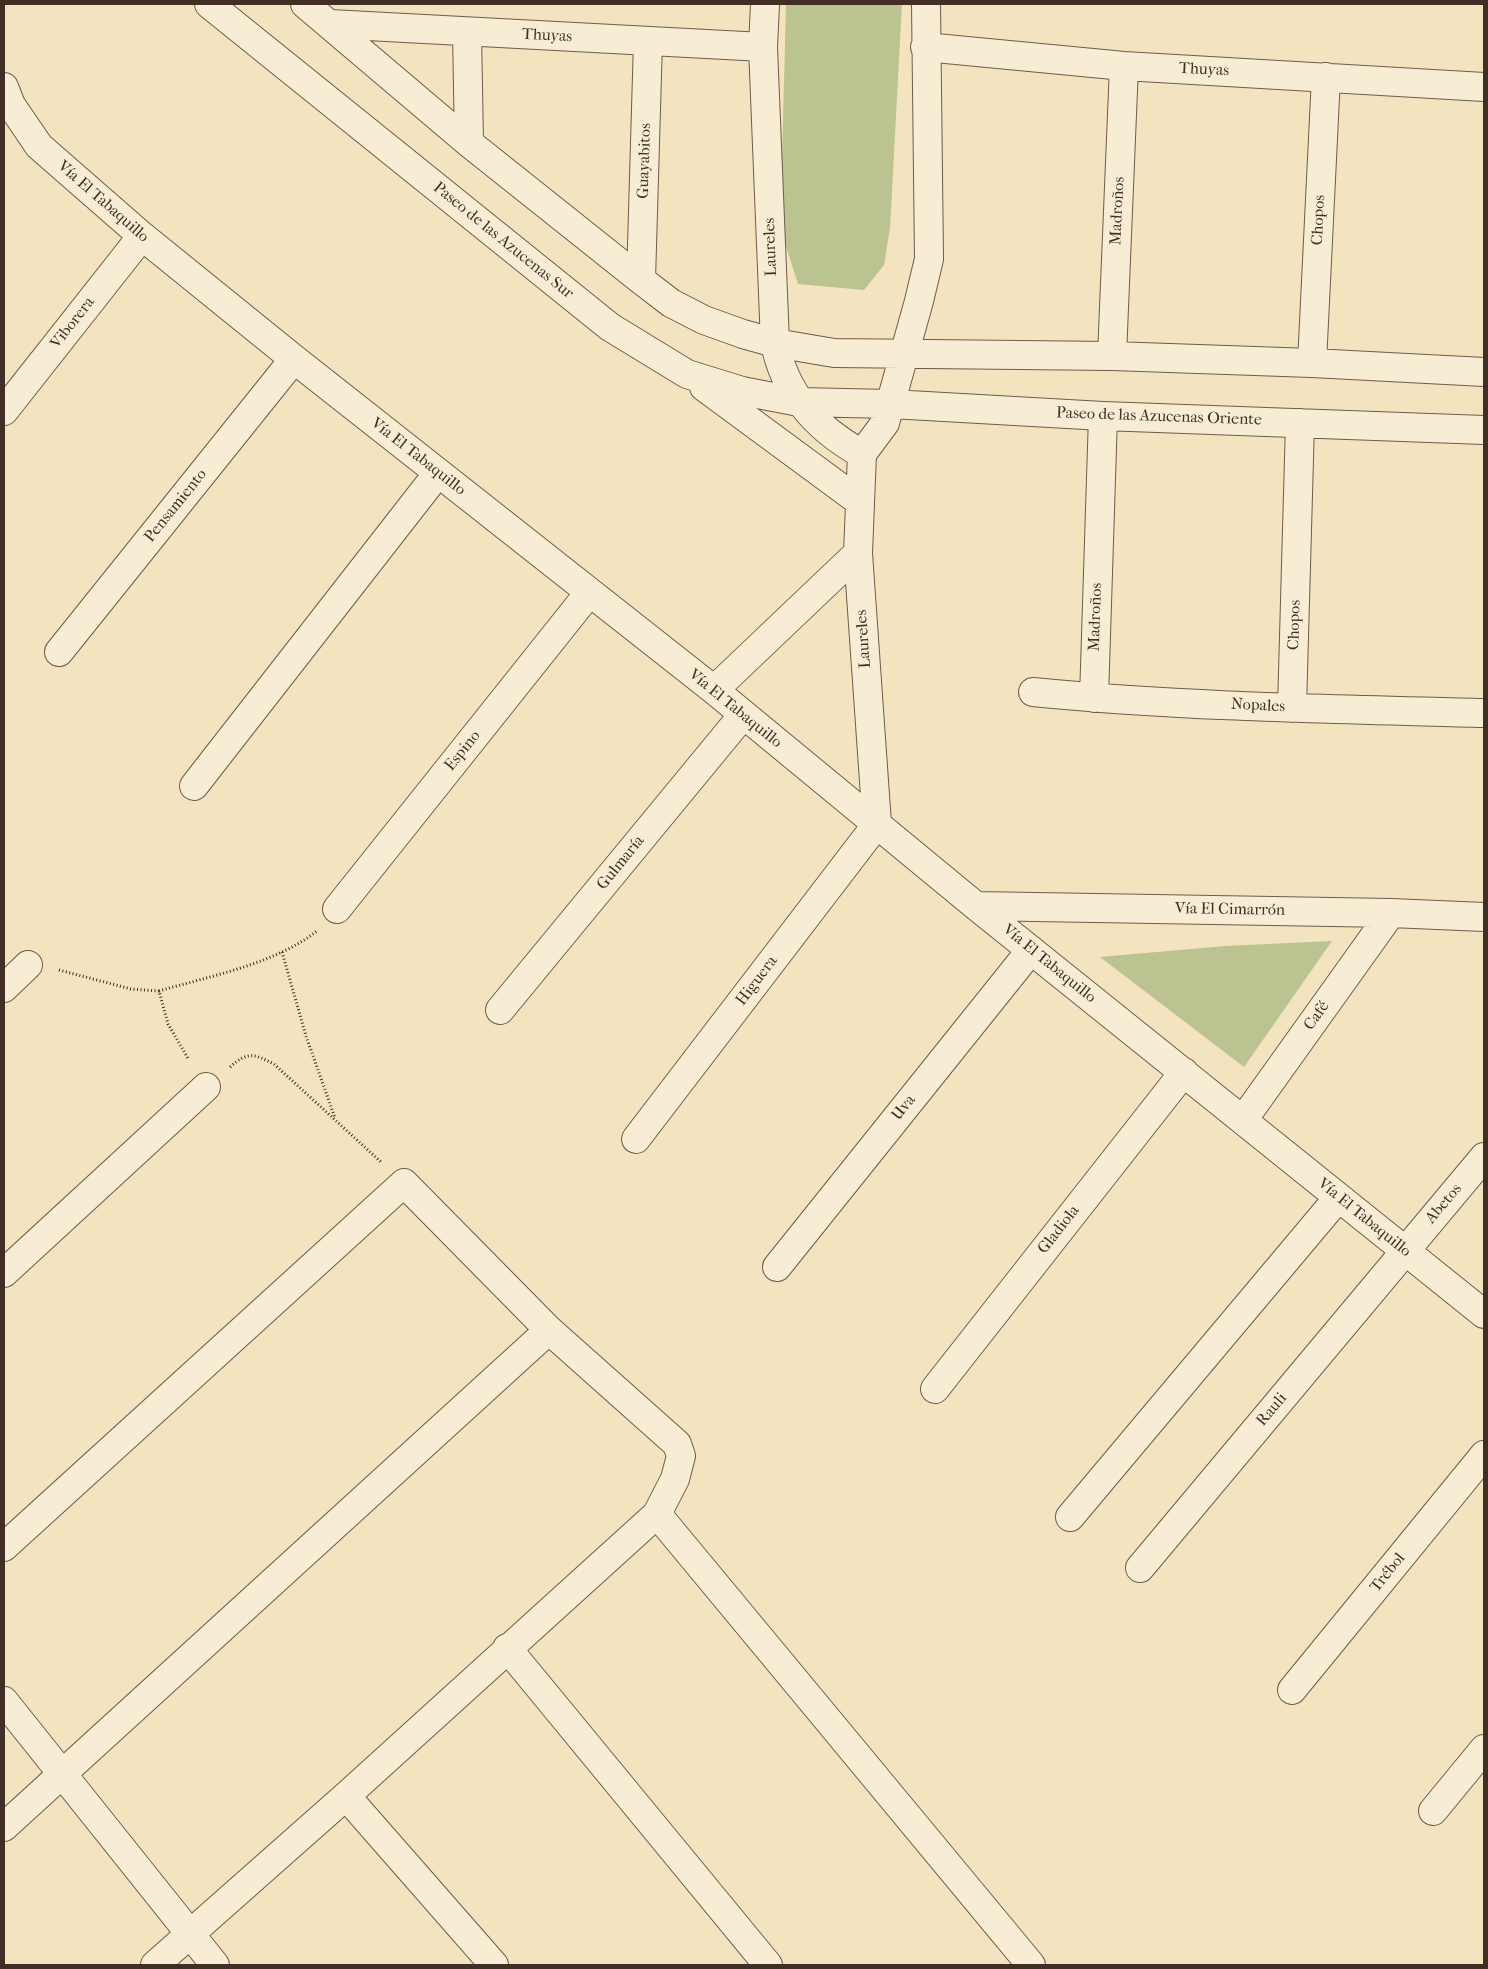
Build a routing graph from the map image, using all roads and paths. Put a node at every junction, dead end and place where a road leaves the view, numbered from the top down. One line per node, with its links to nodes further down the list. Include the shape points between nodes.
1 (209, 4): 23 (street, Paseo de las Azucenas Sur, via 610,328)
2 (305, 4): 5 (street)
3 (765, 4): 8 (street, Laureles)
4 (926, 4): 9 (street)
5 (330, 24): 6 (street, Thuyas); 14 (street)
6 (467, 32): 7 (street, Thuyas); 14 (street)
7 (648, 41): 8 (street, Thuyas); 16 (street, Guayabitos)
8 (764, 47): 17 (street, Laureles)
9 (925, 47): 10 (street, Thuyas); 18 (street, via 929,259)
10 (1124, 66): 11 (street, Thuyas); 19 (street, Madroños)
11 (1326, 76): 12 (street, Thuyas); 21 (street, Chopos)
12 (1484, 87)
13 (6, 102): 15 (street, Vía El Tabaquillo, via 39,146)
14 (469, 143): 16 (street)
15 (142, 236): 20 (street, Vía El Tabaquillo); 27 (street, Viborera)
16 (641, 280): 17 (street, via 704,320)
17 (775, 343): 18 (street, via 834,353); 24 (street, Laureles, via 778,358)
18 (905, 354): 19 (street); 26 (street)
19 (1112, 356): 21 (street)
20 (294, 359): 32 (street, Vía El Tabaquillo); 36 (street, Pensamiento)
21 (1312, 363): 22 (street)
22 (1484, 372)
23 (686, 374): 24 (street, Paseo de las Azucenas Sur, via 742,391); 33 (street)
24 (799, 402): 25 (street, Paseo de las Azucenas Sur); 31 (street, Laureles, via 815,422)
25 (833, 403): 26 (street, Paseo de las Azucenas Oriente)
26 (891, 404): 28 (street, Paseo de las Azucenas Oriente); 31 (street, via 885,423)
27 (4, 411)
28 (1103, 416): 29 (street, Paseo de las Azucenas Oriente); 39 (street, Madroños)
29 (1300, 423): 30 (street, Paseo de las Azucenas Oriente); 40 (street, Chopos)
30 (1484, 430)
31 (862, 454): 33 (street, Laureles)
32 (438, 473): 35 (street, Vía El Tabaquillo); 43 (street)
33 (860, 502): 34 (street, Laureles)
34 (858, 553): 37 (street); 44 (street, Laureles)
35 (590, 594): 37 (street, Vía El Tabaquillo); 46 (street, Espino)
36 (58, 652)
37 (714, 690): 42 (street, Vía El Tabaquillo)
38 (1033, 692): 39 (street, Nopales)
39 (1094, 698): 40 (street, Nopales)
40 (1292, 708): 41 (street, Nopales)
41 (1484, 713)
42 (742, 715): 44 (street, Vía El Tabaquillo); 54 (street, Gulmaría)
43 (194, 786)
44 (877, 824): 45 (street, Vía El Tabaquillo); 59 (street, Higuera)
45 (976, 906): 47 (street, Vía El Cimarrón); 49 (street, Vía El Tabaquillo)
46 (337, 909): 50 (path, via 316,932)
47 (1391, 913): 48 (street, Vía El Cimarrón); 58 (street, Café)
48 (1484, 917)
49 (1031, 950): 55 (street, Vía El Tabaquillo); 64 (street, Uva)
50 (282, 952): 53 (path); 57 (path, via 306,1036)
51 (28, 965): 52 (street); 53 (path, via 131,989)
52 (4, 988)
53 (159, 991): 56 (path, via 168,1024)
54 (500, 1010)
55 (1184, 1072): 58 (street, Vía El Tabaquillo); 68 (street, Gladiola)
56 (206, 1087): 57 (path, via 241,1057 256,1055 274,1064); 65 (street)
57 (336, 1120): 61 (path)
58 (1243, 1120): 62 (street, Vía El Tabaquillo)
59 (636, 1139)
60 (1484, 1157): 63 (street, Abetos)
61 (404, 1183): 67 (street); 72 (street)
62 (1338, 1198): 63 (street, Vía El Tabaquillo); 71 (street)
63 (1404, 1251): 66 (street, Vía El Tabaquillo); 73 (street, Rauli)
64 (777, 1267)
65 (4, 1273)
66 (1484, 1314)
67 (549, 1330): 70 (street, via 677,1444 681,1456 675,1479); 78 (street)
68 (935, 1389)
69 (1484, 1455): 75 (street, Trébol)
70 (657, 1514): 74 (street); 87 (street)
71 (1070, 1517)
72 (4, 1547)
73 (1140, 1568)
74 (507, 1648): 79 (street); 86 (street)
75 (1292, 1690)
76 (4, 1701): 78 (street)
77 (1484, 1749): 80 (street)
78 (62, 1773): 81 (street); 82 (street)
79 (346, 1796): 82 (street); 85 (street)
80 (1433, 1811)
81 (4, 1827)
82 (189, 1934): 83 (street); 84 (street)
83 (155, 1965)
84 (215, 1965)
85 (494, 1965)
86 (768, 1965)
87 (1031, 1965)

